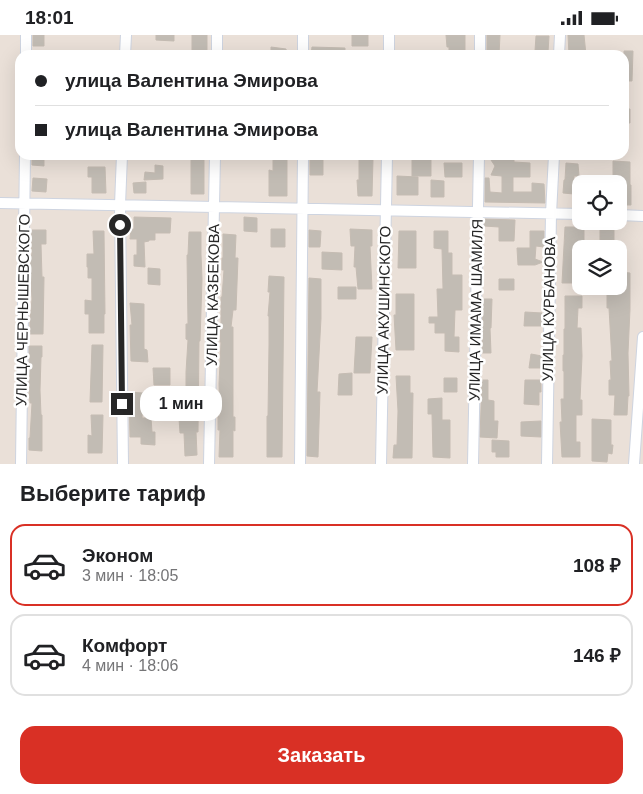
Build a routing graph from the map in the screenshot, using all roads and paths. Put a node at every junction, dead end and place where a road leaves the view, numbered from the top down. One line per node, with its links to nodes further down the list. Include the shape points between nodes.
1 (26, 35): 8 (street)
2 (126, 35): 9 (street)
3 (217, 35): 10 (street)
4 (304, 35): 11 (street)
5 (389, 35): 12 (street)
6 (480, 35): 13 (street)
7 (560, 35): 14 (street)
8 (26, 50)
9 (125, 50)
10 (217, 50)
11 (303, 50)
12 (389, 50)
13 (480, 50)
14 (559, 50)
15 (25, 160): 23 (street, УЛИЦА ЧЕРНЫШЕВСКОГО)
16 (122, 160): 24 (street)
17 (215, 160): 25 (street, УЛИЦА КАЗБЕКОВА)
18 (303, 160): 26 (street)
19 (387, 160): 27 (street, УЛИЦА АКУШИНСКОГО)
20 (479, 160): 28 (street, УЛИЦА ИМАМА ШАМИЛЯ)
21 (554, 160): 29 (street, УЛИЦА КУРБАНОВА)
22 (0, 203): 23 (street)
23 (24, 203): 24 (street); 34 (street, УЛИЦА ЧЕРНЫШЕВСКОГО)
24 (120, 205): 25 (street); 35 (street)
25 (214, 207): 26 (street); 36 (street, УЛИЦА КАЗБЕКОВА)
26 (302, 209): 27 (street); 37 (street)
27 (386, 210): 28 (street); 38 (street, УЛИЦА АКУШИНСКОГО)
28 (478, 212): 29 (street); 39 (street, УЛИЦА ИМАМА ШАМИЛЯ)
29 (551, 214): 30 (street); 40 (street, УЛИЦА КУРБАНОВА)
30 (572, 214)
31 (627, 215): 32 (street)
32 (643, 215)
33 (643, 337): 41 (street)
34 (21, 464)
35 (123, 464)
36 (209, 464)
37 (300, 464)
38 (381, 464)
39 (473, 464)
40 (547, 464)
41 (634, 464)

